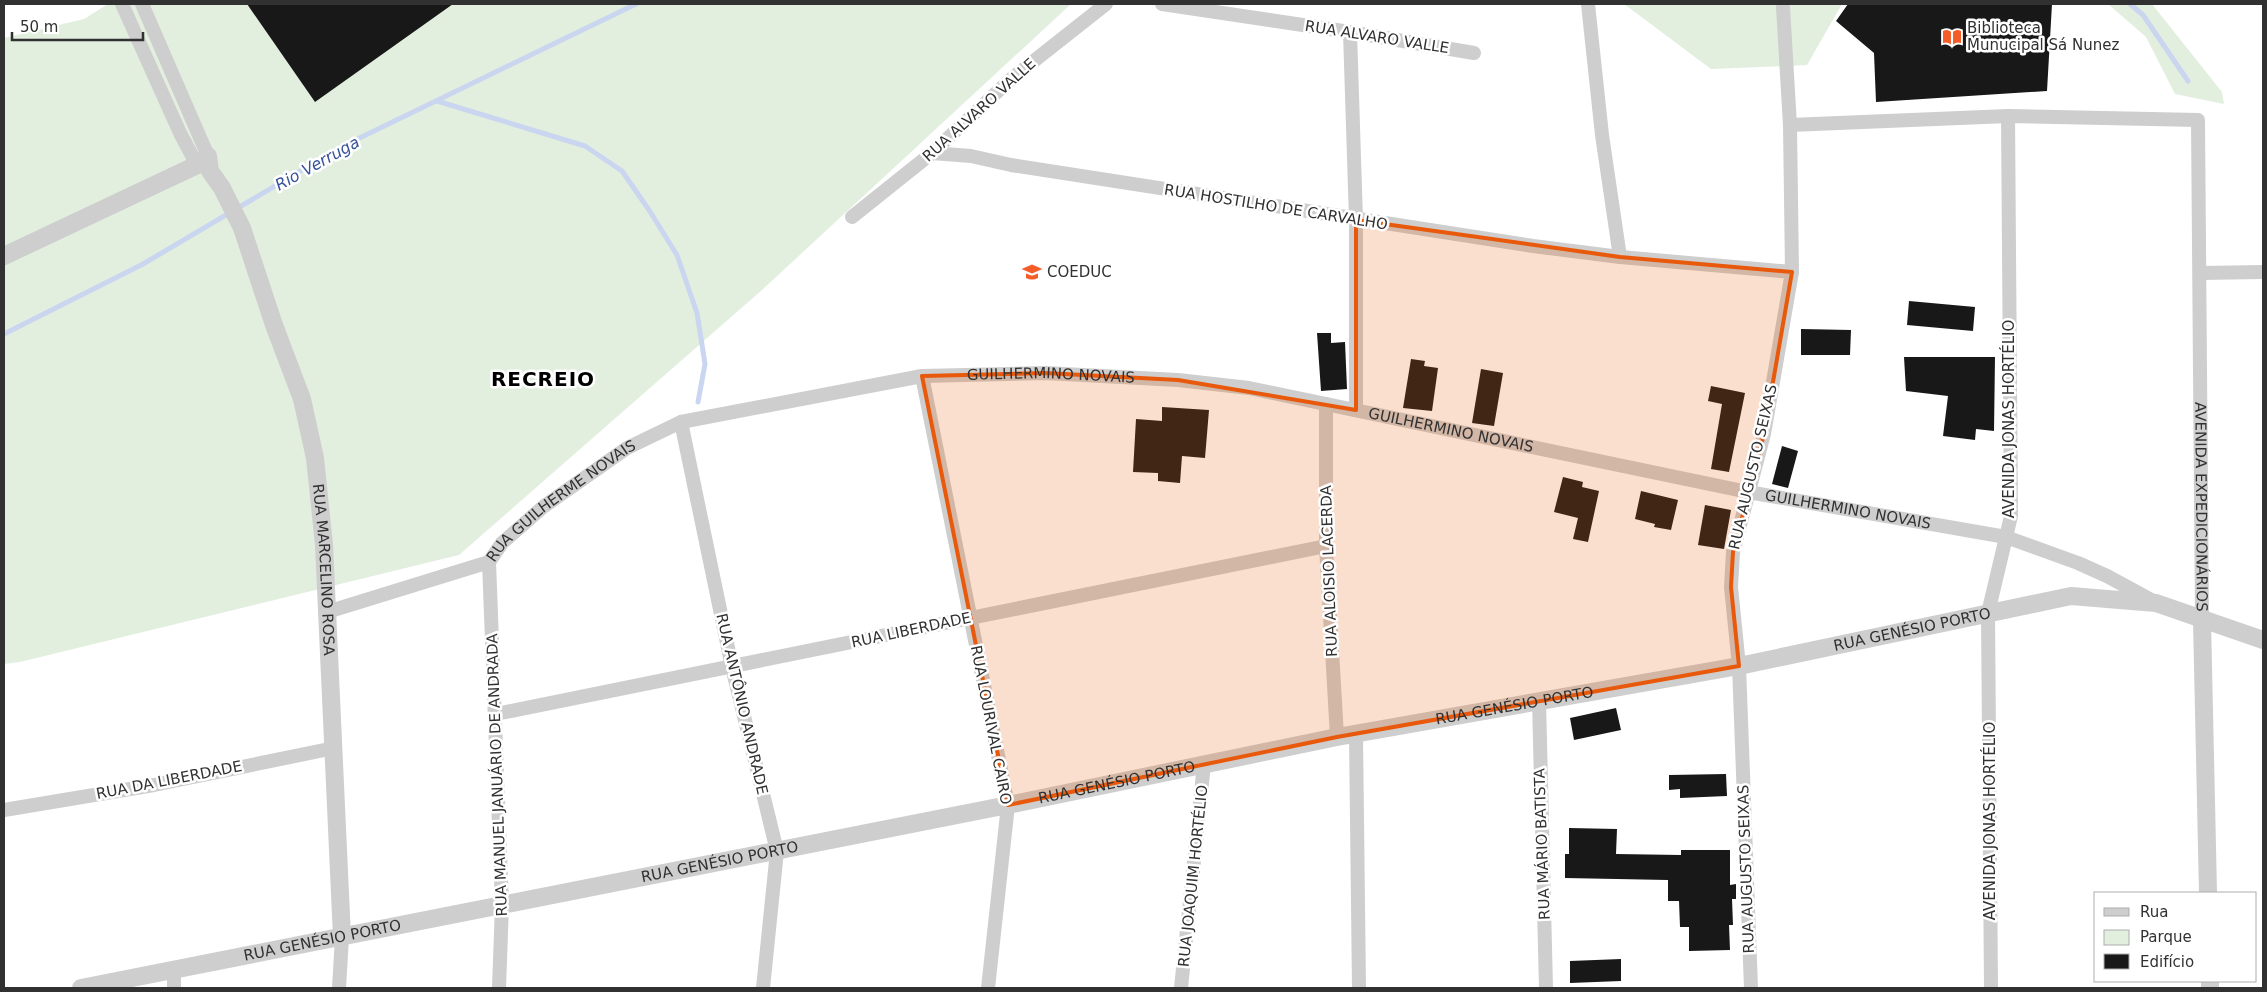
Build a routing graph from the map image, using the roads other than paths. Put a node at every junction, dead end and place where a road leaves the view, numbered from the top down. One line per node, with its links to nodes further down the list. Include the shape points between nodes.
1 (122, 4): 12 (street, RUA MARCELINO ROSA, via 180,133)
2 (142, 4): 12 (street, RUA MARCELINO ROSA)
3 (1106, 4): 11 (street, RUA ALVARO VALLE, via 1011,79)
4 (1162, 4): 7 (street, RUA ALVARO VALLE)
5 (1588, 4): 16 (street, via 1602,135)
6 (1783, 7): 10 (street, RUA AUGUSTO SEIXAS)
7 (1350, 32): 8 (street, RUA ALVARO VALLE); 14 (street)
8 (1474, 53)
9 (2008, 116): 10 (street); 19 (street, AVENIDA EXPEDICIONÁRIOS, via 2198,120); 25 (street, AVENIDA JONAS HORTÉLIO, via 2011,516)
10 (1790, 125): 17 (street, RUA AUGUSTO SEIXAS)
11 (932, 153): 13 (street, RUA ALVARO VALLE); 14 (street, RUA HOSTILHO DE CARVALHO, via 971,156)
12 (205, 164): 15 (street); 29 (street, RUA MARCELINO ROSA, via 222,188 242,228 302,399 315,458)
13 (852, 217)
14 (1356, 220): 16 (street, RUA HOSTILHO DE CARVALHO); 22 (street)
15 (4, 256)
16 (1620, 257): 17 (street, RUA HOSTILHO DE CARVALHO)
17 (1792, 272): 24 (street, RUA AUGUSTO SEIXAS, via 1764,434)
18 (2263, 272): 19 (street)
19 (2200, 273): 32 (street, AVENIDA EXPEDICIONÁRIOS)
20 (922, 376): 21 (street, GUILHERMINO NOVAIS, via 1045,373 1178,380 1249,388); 23 (street, GUILHERMINO NOVAIS); 31 (street, RUA LOURIVAL CAIRO)
21 (1326, 404): 22 (street, GUILHERMINO NOVAIS); 26 (street, RUA ALOISIO LACERDA)
22 (1356, 410): 24 (street, GUILHERMINO NOVAIS)
23 (681, 422): 27 (street, RUA GUILHERME NOVAIS, via 627,448 543,507 502,543); 34 (street, RUA ANTÔNIO ANDRADE)
24 (1748, 492): 25 (street, GUILHERMINO NOVAIS); 35 (street, RUA AUGUSTO SEIXAS, via 1733,552 1731,587)
25 (2006, 537): 28 (street, GUILHERMINO NOVAIS, via 2107,576); 30 (street, AVENIDA JONAS HORTÉLIO)
26 (1326, 546): 31 (street, RUA LIBERDADE); 39 (street, RUA ALOISIO LACERDA)
27 (489, 562): 29 (street, RUA GUILHERME NOVAIS); 37 (street, RUA MANUEL JANUÁRIO DE ANDRADA)
28 (2156, 602): 30 (street, RUA GENÉSIO PORTO, via 2071,596); 32 (street, GUILHERMINO NOVAIS)
29 (327, 612): 40 (street, RUA MARCELINO ROSA)
30 (1988, 613): 35 (street, RUA GENÉSIO PORTO); 59 (street, AVENIDA JONAS HORTÉLIO)
31 (969, 617): 34 (street, RUA LIBERDADE); 42 (street, RUA LOURIVAL CAIRO)
32 (2202, 620): 33 (street); 45 (street, AVENIDA EXPEDICIONÁRIOS)
33 (2263, 640)
34 (732, 666): 37 (street, RUA LIBERDADE); 44 (street, RUA ANTÔNIO ANDRADE)
35 (1739, 666): 36 (street, RUA GENÉSIO PORTO); 58 (street, RUA AUGUSTO SEIXAS)
36 (1539, 700): 38 (street, RUA GENÉSIO PORTO); 57 (street, RUA MÁRIO BATISTA)
37 (496, 714): 46 (street, RUA MANUEL JANUÁRIO DE ANDRADA)
38 (1356, 735): 39 (street, RUA GENÉSIO PORTO); 56 (street)
39 (1337, 736): 41 (street, RUA GENÉSIO PORTO)
40 (334, 748): 43 (street, RUA DA LIBERDADE, via 154,785); 47 (street, RUA MARCELINO ROSA)
41 (1204, 764): 42 (street, RUA GENÉSIO PORTO); 55 (street, RUA JOAQUIM HORTÉLIO)
42 (1008, 805): 44 (street, RUA GENÉSIO PORTO); 54 (street, RUA LOURIVAL CAIRO)
43 (4, 810)
44 (776, 851): 46 (street, RUA GENÉSIO PORTO); 53 (street, RUA ANTÔNIO ANDRADE)
45 (2208, 892)
46 (502, 905): 47 (street, RUA GENÉSIO PORTO); 52 (street, RUA MANUEL JANUÁRIO DE ANDRADA)
47 (342, 937): 48 (street, RUA GENÉSIO PORTO); 51 (street, RUA MARCELINO ROSA)
48 (174, 969): 49 (street, RUA GENÉSIO PORTO); 50 (street)
49 (81, 988)
50 (174, 988)
51 (339, 988)
52 (499, 988)
53 (763, 988)
54 (988, 988)
55 (1181, 988)
56 (1359, 988)
57 (1546, 988)
58 (1751, 988)
59 (1991, 988)

